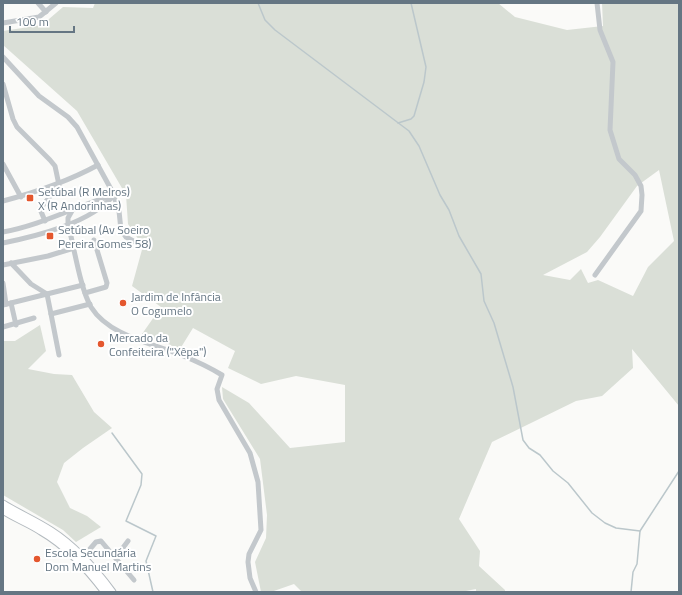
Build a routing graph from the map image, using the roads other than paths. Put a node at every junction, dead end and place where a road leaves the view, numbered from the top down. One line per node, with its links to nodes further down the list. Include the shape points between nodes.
1 (38, 3): 4 (street)
2 (56, 3): 4 (street)
3 (597, 3): 27 (street, via 600,30 613,62 610,130 619,159 635,175 641,186 642,195 641,211)
4 (46, 12): 5 (street, via 39,17)
5 (3, 24)
6 (3, 57): 7 (street)
7 (6, 62): 10 (street, via 39,96 68,117 77,127)
8 (3, 84): 11 (street, via 17,127 55,166)
9 (3, 164): 13 (street)
10 (98, 165): 11 (street); 12 (street)
11 (59, 185): 13 (street); 18 (street, via 40,209)
12 (114, 195): 15 (street); 17 (street, via 106,205); 22 (street, via 121,230 137,243)
13 (21, 197): 14 (street)
14 (3, 201)
15 (89, 202): 16 (street); 17 (street, via 97,205)
16 (73, 209): 18 (street); 19 (street, via 69,214)
17 (94, 213): 19 (street)
18 (45, 221): 20 (street)
19 (68, 224): 23 (street); 24 (street)
20 (3, 232)
21 (94, 240): 30 (street, via 107,283 106,287)
22 (149, 242)
23 (3, 243)
24 (74, 248): 25 (street); 29 (street)
25 (11, 263): 26 (street); 31 (street, via 38,290)
26 (3, 264)
27 (595, 275)
28 (3, 283): 32 (street)
29 (83, 285): 30 (street); 31 (street)
30 (85, 293): 33 (street)
31 (47, 294): 32 (street); 34 (street)
32 (7, 304): 36 (street)
33 (90, 304): 34 (street); 47 (street, via 100,317 123,333 195,361 222,375 217,389 218,400 250,453 258,482 261,530 249,554 248,562 250,578)
34 (51, 314): 38 (street)
35 (34, 318): 36 (street)
36 (16, 325): 37 (street)
37 (3, 327)
38 (59, 355)
39 (3, 504): 42 (main road, via 52,531)
40 (3, 510): 45 (main road, via 42,531 63,546 86,568)
41 (128, 541): 43 (street)
42 (83, 556): 43 (street, via 100,541); 46 (main road)
43 (116, 558): 44 (street)
44 (134, 580)
45 (105, 592)
46 (112, 592)
47 (256, 592)

